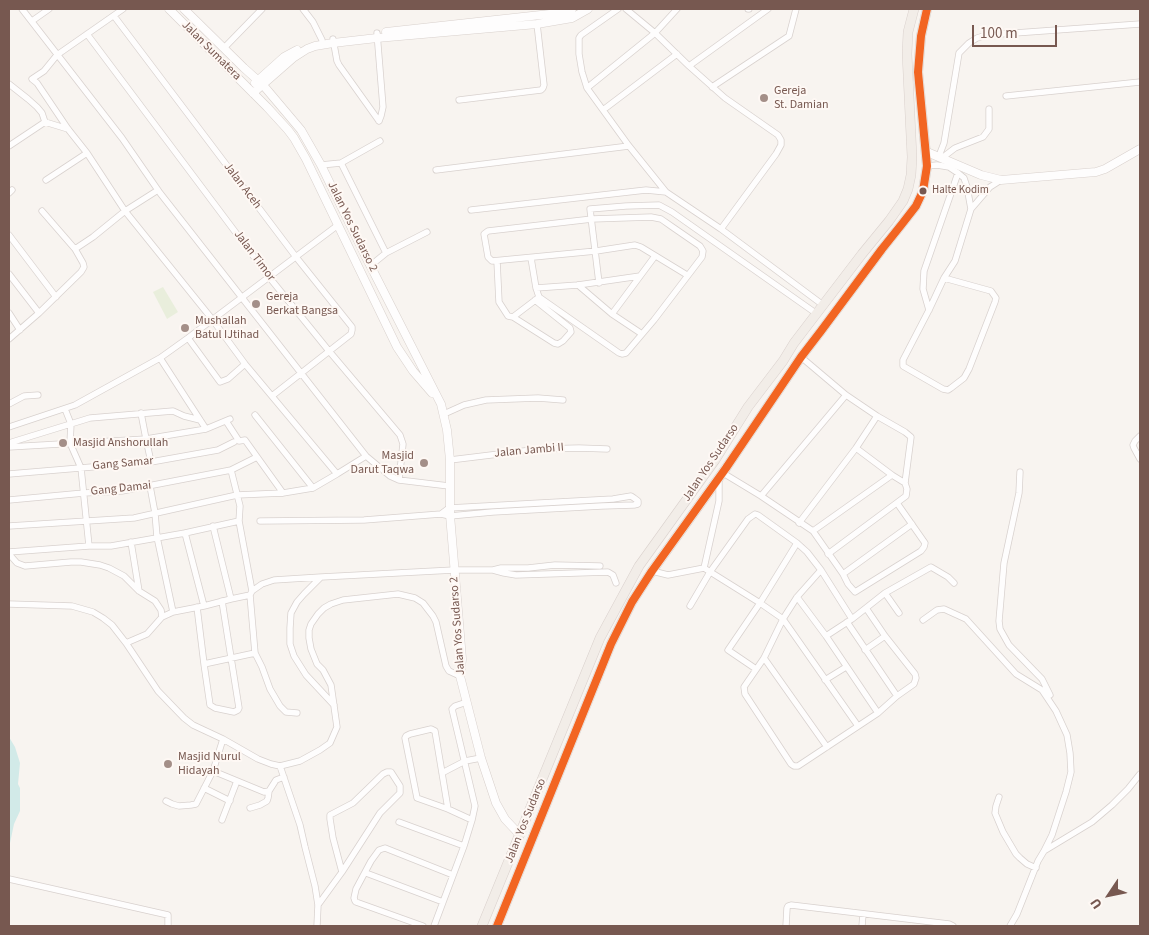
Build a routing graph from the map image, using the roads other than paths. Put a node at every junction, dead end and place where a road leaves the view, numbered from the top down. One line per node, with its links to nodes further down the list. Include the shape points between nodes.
1 (22, 9): 18 (street)
2 (49, 9): 18 (street)
3 (123, 9): 17 (street)
4 (169, 9): 35 (main road, Jalan Sumatera)
5 (185, 9): 26 (main road, Jalan Sumatera)
6 (262, 9): 26 (street)
7 (303, 9): 24 (street)
8 (572, 9): 23 (main road)
9 (588, 9): 19 (main road, via 572,18)
10 (618, 9): 34 (street, via 579,38 579,54)
11 (626, 9): 22 (street)
12 (677, 9): 22 (street)
13 (768, 9): 29 (street)
14 (796, 9): 33 (street, via 789,36)
15 (914, 9): 90 (main road, Jalan Yos Sudarso, via 906,54 912,157 908,189 889,221)
16 (927, 9): 46 (main road, Jalan Yos Sudarso, via 918,72)
17 (114, 16): 21 (street); 73 (street, Jalan Aceh)
18 (32, 21): 28 (street)
19 (537, 24): 23 (main road); 37 (street, via 544,88)
20 (1140, 24): 48 (street, via 987,35 969,43 959,53)
21 (87, 34): 28 (street); 82 (street, Jalan Timor)
22 (655, 34): 27 (street); 34 (street)
23 (377, 36): 25 (main road); 25 (street, via 383,107 379,121 339,65)
24 (322, 40): 25 (main road); 31 (main road, via 284,57)
25 (333, 41): 31 (main road, via 301,52)
26 (224, 48): 31 (main road, Jalan Sumatera)
27 (676, 54): 29 (street); 39 (street)
28 (57, 55): 41 (street, via 44,72 32,79); 56 (street)
29 (689, 66): 33 (street)
30 (1140, 82): 36 (street)
31 (261, 83): 35 (main road); 50 (main road, Jalan Yos Sudarso 2, via 301,130)
32 (9, 84): 40 (street, via 37,107)
33 (712, 87): 64 (street, via 781,140 776,154)
34 (587, 88): 39 (street)
35 (251, 91): 63 (main road, Jalan Yos Sudarso 2, via 294,138)
36 (1006, 96)
37 (459, 100)
38 (989, 109): 48 (street, via 989,129 983,137)
39 (603, 110): 44 (street)
40 (45, 122): 41 (street); 43 (street)
41 (68, 129): 47 (street)
42 (380, 141): 49 (street)
43 (9, 146)
44 (630, 146): 52 (street); 57 (street)
45 (1140, 149): 55 (main road, via 1096,172)
46 (927, 152): 48 (main road); 51 (main road, Jalan Yos Sudarso)
47 (87, 153): 54 (street); 61 (street)
48 (940, 157): 55 (main road)
49 (341, 163): 50 (street); 71 (street)
50 (321, 165): 74 (main road, Jalan Yos Sudarso 2)
51 (927, 166): 53 (street, via 949,167); 100 (main road, Jalan Yos Sudarso, via 916,206)
52 (436, 170)
53 (958, 173): 58 (street, via 964,178); 91 (street, via 924,271)
54 (46, 180)
55 (1001, 180): 58 (street, via 990,187)
56 (158, 190): 61 (street); 88 (street)
57 (666, 192): 59 (street, via 646,190); 64 (street)
58 (971, 209): 83 (street, via 955,261)
59 (471, 210)
60 (42, 211): 69 (street)
61 (125, 211): 69 (street); 97 (street)
62 (592, 219): 68 (street, via 590,209 659,205); 70 (street); 76 (street, via 485,232 488,258); 80 (street, via 651,217 661,220 704,251)
63 (338, 225): 73 (street); 77 (main road, Jalan Yos Sudarso 2)
64 (721, 229): 66 (street)
65 (427, 232): 71 (street)
66 (730, 236): 68 (street); 90 (street)
67 (10, 239): 87 (street)
68 (722, 247): 95 (street)
69 (75, 249): 87 (street, via 82,260 83,270)
70 (596, 251): 72 (street, via 635,245); 75 (street); 84 (street)
71 (386, 253): 78 (street)
72 (656, 256): 80 (street); 81 (street)
73 (296, 257): 82 (street); 104 (street, Jalan Aceh, via 352,327 351,334)
74 (366, 258): 77 (main road); 78 (main road, Jalan Yos Sudarso 2)
75 (531, 258): 76 (street); 86 (street)
76 (497, 261): 96 (street, via 499,302 508,316)
77 (356, 263): 116 (main road, Jalan Yos Sudarso 2, via 397,347)
78 (370, 266): 116 (main road, Jalan Yos Sudarso 2)
79 (9, 274): 92 (street)
80 (687, 275): 101 (street)
81 (640, 276): 84 (street); 94 (street)
82 (269, 277): 88 (street); 104 (street, Jalan Timor)
83 (944, 278): 91 (street); 91 (street, via 991,291 996,298 970,369 948,390 902,363)
84 (599, 283): 85 (street)
85 (578, 286): 86 (street); 94 (street)
86 (536, 288): 89 (street)
87 (56, 297): 92 (street)
88 (242, 297): 97 (street); 110 (street)
89 (537, 298): 96 (street); 96 (street, via 570,328 571,332 563,342 554,343); 101 (street, via 619,353 626,353)
90 (823, 305): 95 (main road, Jalan Yos Sudarso)
91 (929, 310)
92 (39, 313): 99 (street)
93 (9, 314): 99 (street)
94 (612, 314): 101 (street)
95 (816, 314): 98 (main road, Jalan Yos Sudarso)
96 (513, 317)
97 (212, 320): 102 (street); 108 (street)
98 (810, 323): 100 (main road); 107 (main road, Jalan Yos Sudarso)
99 (20, 330): 103 (street)
100 (821, 331): 105 (main road, Jalan Yos Sudarso)
101 (642, 334)
102 (188, 338): 106 (street); 108 (street, via 220,382)
103 (9, 339)
104 (329, 351): 110 (street, Jalan Aceh); 146 (street, Jalan Timor, via 400,435 403,444)
105 (801, 357): 109 (main road, Jalan Yos Sudarso); 112 (street)
106 (160, 358): 117 (street); 122 (street)
107 (782, 361): 109 (main road); 191 (main road, Jalan Yos Sudarso, via 639,566)
108 (245, 364): 113 (street)
109 (792, 369): 144 (main road, Jalan Yos Sudarso)
110 (301, 372): 113 (street, Jalan Aceh); 134 (street)
111 (38, 395): 115 (street, via 24,396)
112 (846, 395): 121 (street); 154 (street)
113 (272, 396): 143 (street)
114 (563, 400): 119 (street, via 486,400 464,404)
115 (9, 404)
116 (441, 404): 119 (main road, Jalan Yos Sudarso 2)
117 (65, 409): 123 (street); 124 (street)
118 (141, 413): 122 (street, via 172,411); 123 (street, via 90,418); 127 (street)
119 (444, 414): 137 (main road, Jalan Yos Sudarso 2)
120 (255, 415): 150 (street)
121 (877, 416): 132 (street); 147 (street, via 911,437)
122 (200, 420): 125 (street)
123 (71, 424): 129 (street); 130 (street)
124 (9, 427)
125 (206, 429): 127 (street); 135 (street, via 228,420 240,441 245,440)
126 (1140, 436): 136 (street, via 1133,445)
127 (146, 439): 130 (street); 138 (street)
128 (234, 442): 138 (street, Gang Samar, via 218,450)
129 (9, 443)
130 (70, 443): 131 (street); 139 (street)
131 (9, 447)
132 (856, 448): 145 (street); 162 (street)
133 (607, 450): 137 (street, Jalan Jambi II, via 540,449)
134 (366, 456): 143 (street); 146 (street)
135 (257, 457): 140 (street, Gang Damai); 151 (street)
136 (1140, 459)
137 (450, 460): 149 (main road, Jalan Yos Sudarso 2)
138 (151, 462): 139 (street, Gang Samar)
139 (81, 468): 142 (street, Gang Samar); 152 (street)
140 (231, 470): 148 (street, Gang Damai); 153 (street)
141 (1020, 472): 222 (street, via 1019,493 1004,563 1000,629 1009,645 1042,679)
142 (9, 474)
143 (337, 474): 150 (street)
144 (721, 475): 154 (street); 175 (street, via 719,501); 179 (main road, Jalan Yos Sudarso)
145 (892, 475): 147 (street); 166 (street)
146 (400, 480): 149 (street)
147 (905, 483): 156 (street, via 906,496)
148 (150, 486): 152 (street, Gang Damai); 158 (street)
149 (449, 486): 157 (main road, Jalan Yos Sudarso 2)
150 (312, 488): 151 (street)
151 (284, 492): 153 (street)
152 (84, 493): 155 (street, Gang Damai); 161 (street)
153 (237, 495): 158 (street); 160 (street)
154 (760, 496): 162 (street)
155 (9, 500)
156 (897, 503): 163 (street); 173 (street)
157 (450, 512): 157 (street, via 631,496 638,501 634,505); 159 (street, via 364,520); 176 (main road, Jalan Yos Sudarso 2)
158 (155, 513): 161 (street); 168 (street)
159 (260, 520)
160 (239, 521): 165 (street); 186 (street)
161 (87, 522): 164 (street); 171 (street)
162 (799, 523): 166 (street)
163 (912, 524): 181 (street); 181 (street, via 925,543 921,551 855,592)
164 (9, 526)
165 (213, 526): 167 (street); 189 (street)
166 (813, 531): 173 (street)
167 (185, 533): 168 (street); 194 (street)
168 (158, 537): 169 (street); 199 (street)
169 (131, 542): 171 (street); 185 (street)
170 (796, 543): 178 (street); 180 (street, via 755,514); 192 (street)
171 (89, 546): 172 (street)
172 (9, 553): 185 (street, via 17,563 25,566 71,562 100,564 124,576)
173 (828, 554): 181 (street)
174 (600, 566): 177 (street, via 555,565)
175 (704, 568): 179 (street, via 668,575); 180 (street)
176 (454, 570): 177 (street); 182 (street); 217 (main road, Jalan Yos Sudarso 2, via 462,659)
177 (493, 570): 183 (street, via 516,575 608,572)
178 (821, 570): 188 (street); 203 (street)
179 (652, 571): 197 (main road, Jalan Yos Sudarso)
180 (710, 572): 192 (street); 195 (street)
181 (843, 574)
182 (321, 577): 186 (street, via 274,580); 221 (street, via 300,598 291,613 290,644 306,674)
183 (616, 583)
184 (954, 584): 187 (street, via 931,566)
185 (139, 591): 201 (street, via 158,604)
186 (251, 593): 189 (street); 209 (street)
187 (885, 593): 198 (street); 200 (street)
188 (797, 597): 202 (street); 205 (street)
189 (231, 599): 190 (street)
190 (222, 601): 194 (street); 210 (street)
191 (619, 602): 197 (main road); 214 (main road, Jalan Yos Sudarso)
192 (760, 603): 202 (street); 215 (street, via 728,650)
193 (9, 604): 207 (street, via 83,608 112,625)
194 (204, 606): 196 (street)
195 (690, 606)
196 (197, 607): 199 (street); 212 (street)
197 (629, 608): 216 (main road, Jalan Yos Sudarso)
198 (866, 608): 203 (street); 206 (street)
199 (173, 612): 201 (street)
200 (899, 613)
201 (162, 617): 207 (street, via 147,634)
202 (783, 619): 211 (street); 218 (street)
203 (849, 620): 205 (street); 208 (street)
204 (923, 620): 222 (street, via 937,610 966,619 1016,674 1042,690)
205 (826, 636): 213 (street)
206 (885, 636): 208 (street); 219 (street, via 916,678 914,684)
207 (126, 643): 226 (street, via 169,704 193,725)
208 (865, 650): 219 (street)
209 (254, 653): 210 (street); 223 (street, via 280,706 286,712)
210 (231, 658): 212 (street); 212 (street, via 239,708 234,712 210,704)
211 (764, 658): 215 (street); 227 (street)
212 (204, 664)
213 (846, 667): 218 (street); 224 (street)
214 (587, 668): 216 (main road); 246 (main road, Jalan Yos Sudarso)
215 (756, 669): 227 (street, via 744,687 745,694 791,764 798,766)
216 (600, 672): 262 (main road, Jalan Yos Sudarso)
217 (460, 676): 220 (main road, Jalan Yos Sudarso 2); 221 (street, via 447,668 436,622 430,610 415,598 398,594 338,601 324,608 309,630 311,649 331,685)
218 (825, 680): 225 (street)
219 (897, 696): 224 (street)
220 (468, 702): 228 (main road, Jalan Yos Sudarso 2); 229 (street, via 452,708)
221 (334, 705): 230 (street, via 337,727 330,743 300,761)
222 (1056, 711): 248 (street, via 1067,735 1071,772)
223 (297, 713)
224 (878, 713): 225 (street)
225 (858, 726): 227 (street)
226 (223, 739): 230 (street, via 258,759); 231 (street)
227 (827, 747)
228 (481, 758): 229 (street); 246 (main road, Jalan Yos Sudarso 2, via 501,813)
229 (465, 762): 232 (street); 244 (street, via 475,806)
230 (280, 766): 234 (street)
231 (213, 771): 235 (street); 236 (street)
232 (442, 774): 242 (street); 242 (street, via 434,730 406,736 416,798)
233 (1140, 774): 248 (street, via 1092,822)
234 (284, 776): 237 (street, via 276,780); 255 (street, via 300,825)
235 (237, 781): 237 (street); 240 (street)
236 (204, 788): 239 (street, via 196,804 180,806); 240 (street)
237 (268, 791): 241 (street, via 267,801)
238 (999, 797): 249 (street, via 995,813 1003,832 1020,858)
239 (166, 801)
240 (230, 801): 243 (street)
241 (250, 808)
242 (448, 809): 244 (street)
243 (222, 820)
244 (472, 820): 247 (street)
245 (399, 822): 247 (street)
246 (520, 835): 261 (main road, Jalan Yos Sudarso)
247 (464, 846): 252 (street)
248 (1044, 851): 249 (street)
249 (1036, 868): 266 (street)
250 (342, 872): 250 (street, via 330,816 353,804 389,771 400,786 400,793 380,813); 255 (street)
251 (366, 873): 252 (street, via 381,848 385,848); 254 (street); 259 (street, via 356,889 356,902)
252 (453, 875): 254 (street)
253 (9, 879): 257 (street, via 168,915)
254 (443, 902): 260 (street)
255 (318, 904): 258 (street)
256 (863, 914): 263 (street, via 791,905 787,908); 264 (street); 265 (street)
257 (168, 926)
258 (317, 926)
259 (423, 926)
260 (434, 926)
261 (482, 926)
262 (496, 926)
263 (786, 926)
264 (862, 926)
265 (953, 926)
266 (1010, 926)

